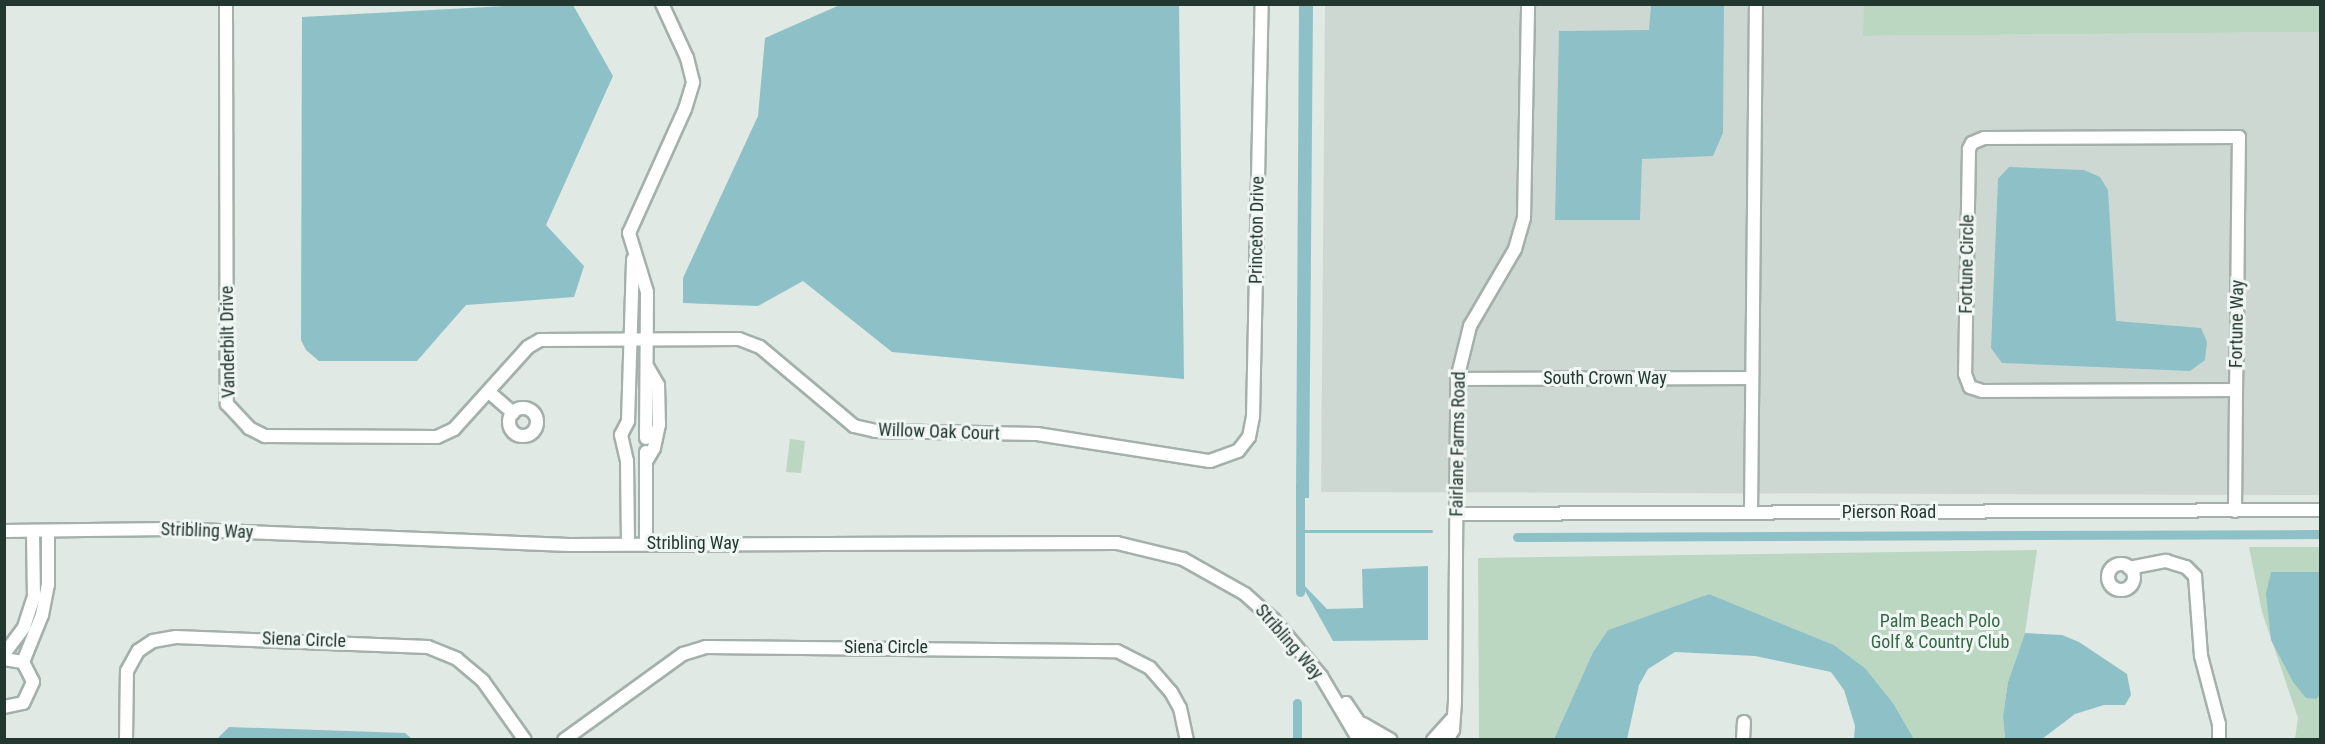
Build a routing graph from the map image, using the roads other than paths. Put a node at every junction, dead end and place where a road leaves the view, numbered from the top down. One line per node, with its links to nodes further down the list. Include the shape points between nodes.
1 (226, 4): 13 (street, Vanderbilt Drive, via 227,404 249,428 265,436 437,437 454,429)
2 (662, 4): 7 (street, via 687,58 693,82 685,109 629,233)
3 (1262, 4): 18 (street, Princeton Drive, via 1253,417 1249,437)
4 (1528, 4): 11 (street, Fairlane Farms Road, via 1524,218 1512,254 1470,326)
5 (1756, 4): 10 (street)
6 (2239, 136): 12 (street, Fortune Way); 12 (street, Fortune Circle, via 1984,138 1972,143 1965,374 1970,387 1982,391)
7 (634, 257): 8 (street); 9 (street, via 647,292)
8 (631, 337): 9 (street, Willow Oak Court); 13 (street, Vanderbilt Drive, via 540,340 528,347); 15 (street)
9 (649, 338): 16 (street, via 648,368 658,385); 18 (street, Willow Oak Court, via 739,339 760,347 854,426 875,431 1037,434 1210,461)
10 (1752, 378): 11 (street, South Crown Way); 21 (street)
11 (1457, 379): 22 (street, Fairlane Farms Road)
12 (2236, 390): 20 (street, Fortune Way)
13 (489, 392): 14 (street)
14 (513, 412)
15 (626, 425): 16 (street); 26 (street, via 621,435 627,460)
16 (652, 425): 17 (street); 17 (street, via 654,448)
17 (646, 448): 27 (street)
18 (1238, 451)
19 (2320, 510): 20 (street, Pierson Road)
20 (2235, 511): 21 (street, Pierson Road)
21 (1751, 513): 22 (street, Pierson Road)
22 (1457, 514): 34 (street, Fairlane Farms Road)
23 (4, 531): 24 (street, Stribling Way)
24 (33, 531): 25 (street, Stribling Way); 29 (street, via 34,597 24,627)
25 (48, 531): 26 (street, Stribling Way, via 170,529 569,545); 31 (street, via 44,605)
26 (628, 543): 27 (street, Stribling Way)
27 (646, 543): 32 (street, Stribling Way, via 1106,543 1150,549 1216,574 1245,594 1273,619)
28 (2129, 568): 47 (street, via 2166,561 2186,567 2195,576 2201,656 2219,724)
29 (4, 654)
30 (4, 659): 31 (street)
31 (23, 663): 33 (street, via 32,675 32,690 23,703)
32 (1327, 687): 35 (street, Stribling Way, via 1341,696); 41 (street, Stribling Way)
33 (6, 710)
34 (1452, 719): 44 (street); 45 (street, Fairlane Farms Road, via 1453,730)
35 (1357, 720): 42 (street, Stribling Way); 43 (street)
36 (1744, 723): 46 (street)
37 (126, 740): 38 (street, Siena Circle, via 127,671 138,651 153,641 176,637 428,647 457,659 483,681)
38 (525, 740)
39 (564, 740): 40 (street, Siena Circle, via 683,654 706,647 1117,651 1150,668 1171,692 1180,708)
40 (1186, 740)
41 (1359, 740)
42 (1371, 740)
43 (1391, 740)
44 (1433, 740)
45 (1447, 740)
46 (1743, 740)
47 (2219, 740)

